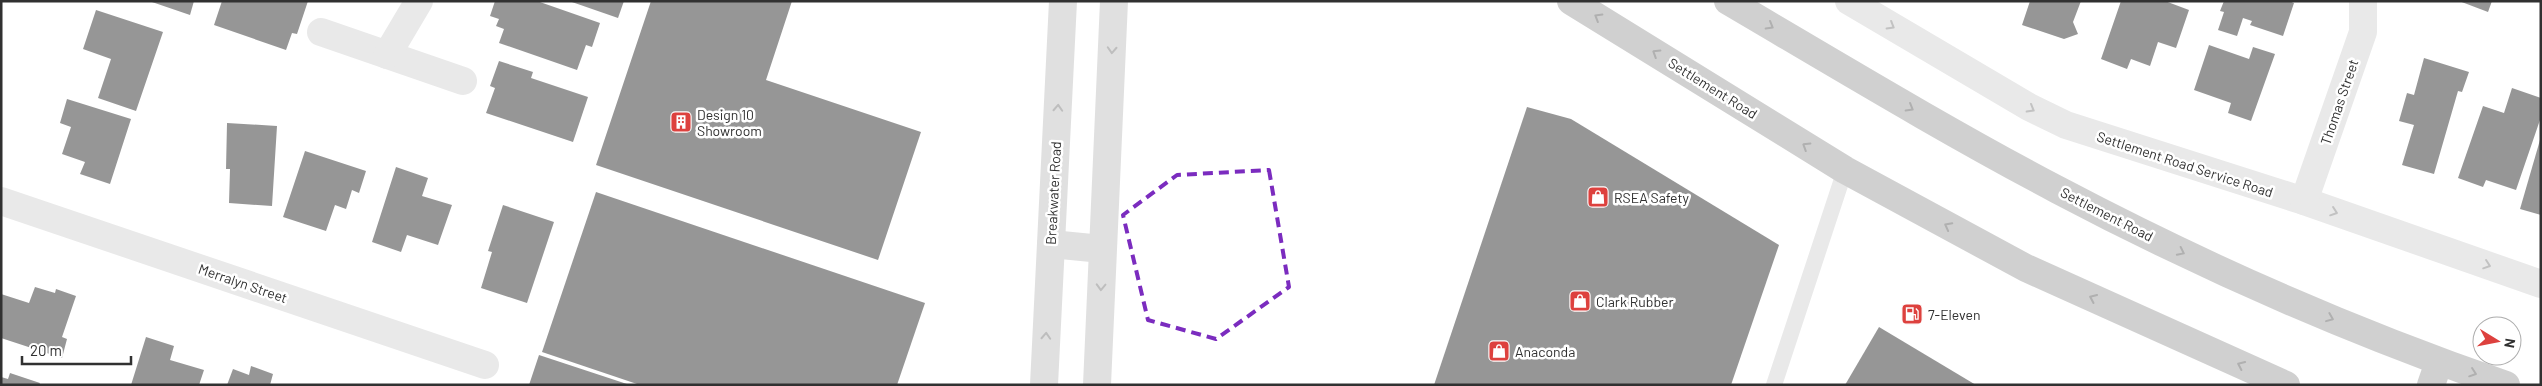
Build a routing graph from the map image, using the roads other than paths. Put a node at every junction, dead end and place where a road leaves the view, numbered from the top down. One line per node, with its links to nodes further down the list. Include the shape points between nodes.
1 (419, 1): 9 (street)
2 (1063, 1): 14 (main road, Breakwater Road, one-way to 2)
3 (1114, 1): 15 (main road, one-way to 15)
4 (1570, 1): 11 (highway, Settlement Road, one-way to 4)
5 (1728, 1): 18 (highway, Settlement Road, one-way to 18, via 1940,126 2068,195)
6 (1850, 1): 13 (street, Settlement Road Service Road, one-way to 13, via 2054,120)
7 (2363, 1): 13 (street, Thomas Street, via 2363,32)
8 (322, 32): 9 (street)
9 (387, 55): 10 (street)
10 (463, 81)
11 (1845, 170): 21 (lane); 22 (highway, Settlement Road, one-way to 11, via 2026,268)
12 (1, 201): 17 (street, Merralyn Street)
13 (2304, 201): 16 (street, Settlement Road Service Road, one-way to 16)
14 (1051, 244): 15 (main road); 19 (main road, Breakwater Road, one-way to 14)
15 (1102, 249): 20 (main road, one-way to 20)
16 (2541, 284)
17 (485, 366)
18 (2435, 373): 23 (highway, Settlement Road, one-way to 23)
19 (1044, 385)
20 (1097, 385)
21 (1774, 385)
22 (2286, 385)
23 (2506, 385)

